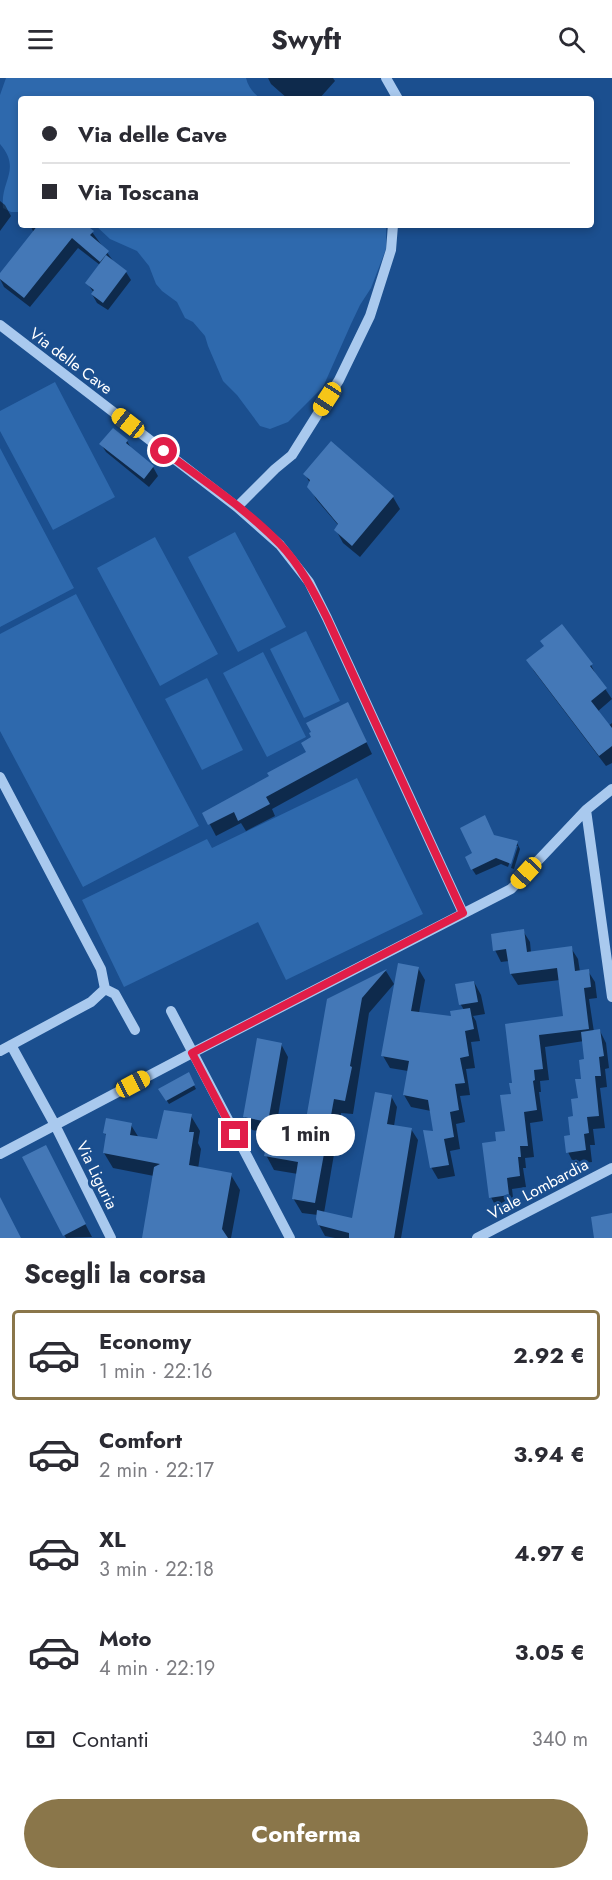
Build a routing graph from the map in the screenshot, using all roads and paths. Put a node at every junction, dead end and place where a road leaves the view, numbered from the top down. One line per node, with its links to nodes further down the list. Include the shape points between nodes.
1 (386, 78): 2 (street)
2 (396, 96)
3 (393, 228): 5 (street)
4 (399, 228): 5 (street)
5 (391, 250): 7 (street, via 370,316 339,380 292,454)
6 (0, 325): 7 (street, Via delle Cave)
7 (237, 507): 11 (street, Via delle Cave, via 280,545 309,582)
8 (0, 777): 12 (street, via 101,969)
9 (612, 789): 10 (street)
10 (586, 810): 11 (street, via 511,889); 13 (street)
11 (463, 913): 18 (street)
12 (105, 989): 15 (street, via 115,994); 16 (street, via 91,1002)
13 (612, 997)
14 (171, 1011): 18 (street)
15 (135, 1030)
16 (12, 1045): 17 (street); 19 (street, Via Liguria)
17 (0, 1051)
18 (192, 1053): 19 (street); 23 (street)
19 (55, 1125): 20 (street); 22 (street, Via Liguria)
20 (0, 1154)
21 (612, 1168): 24 (street, Viale Lombardia)
22 (111, 1238)
23 (290, 1238)
24 (477, 1238)

